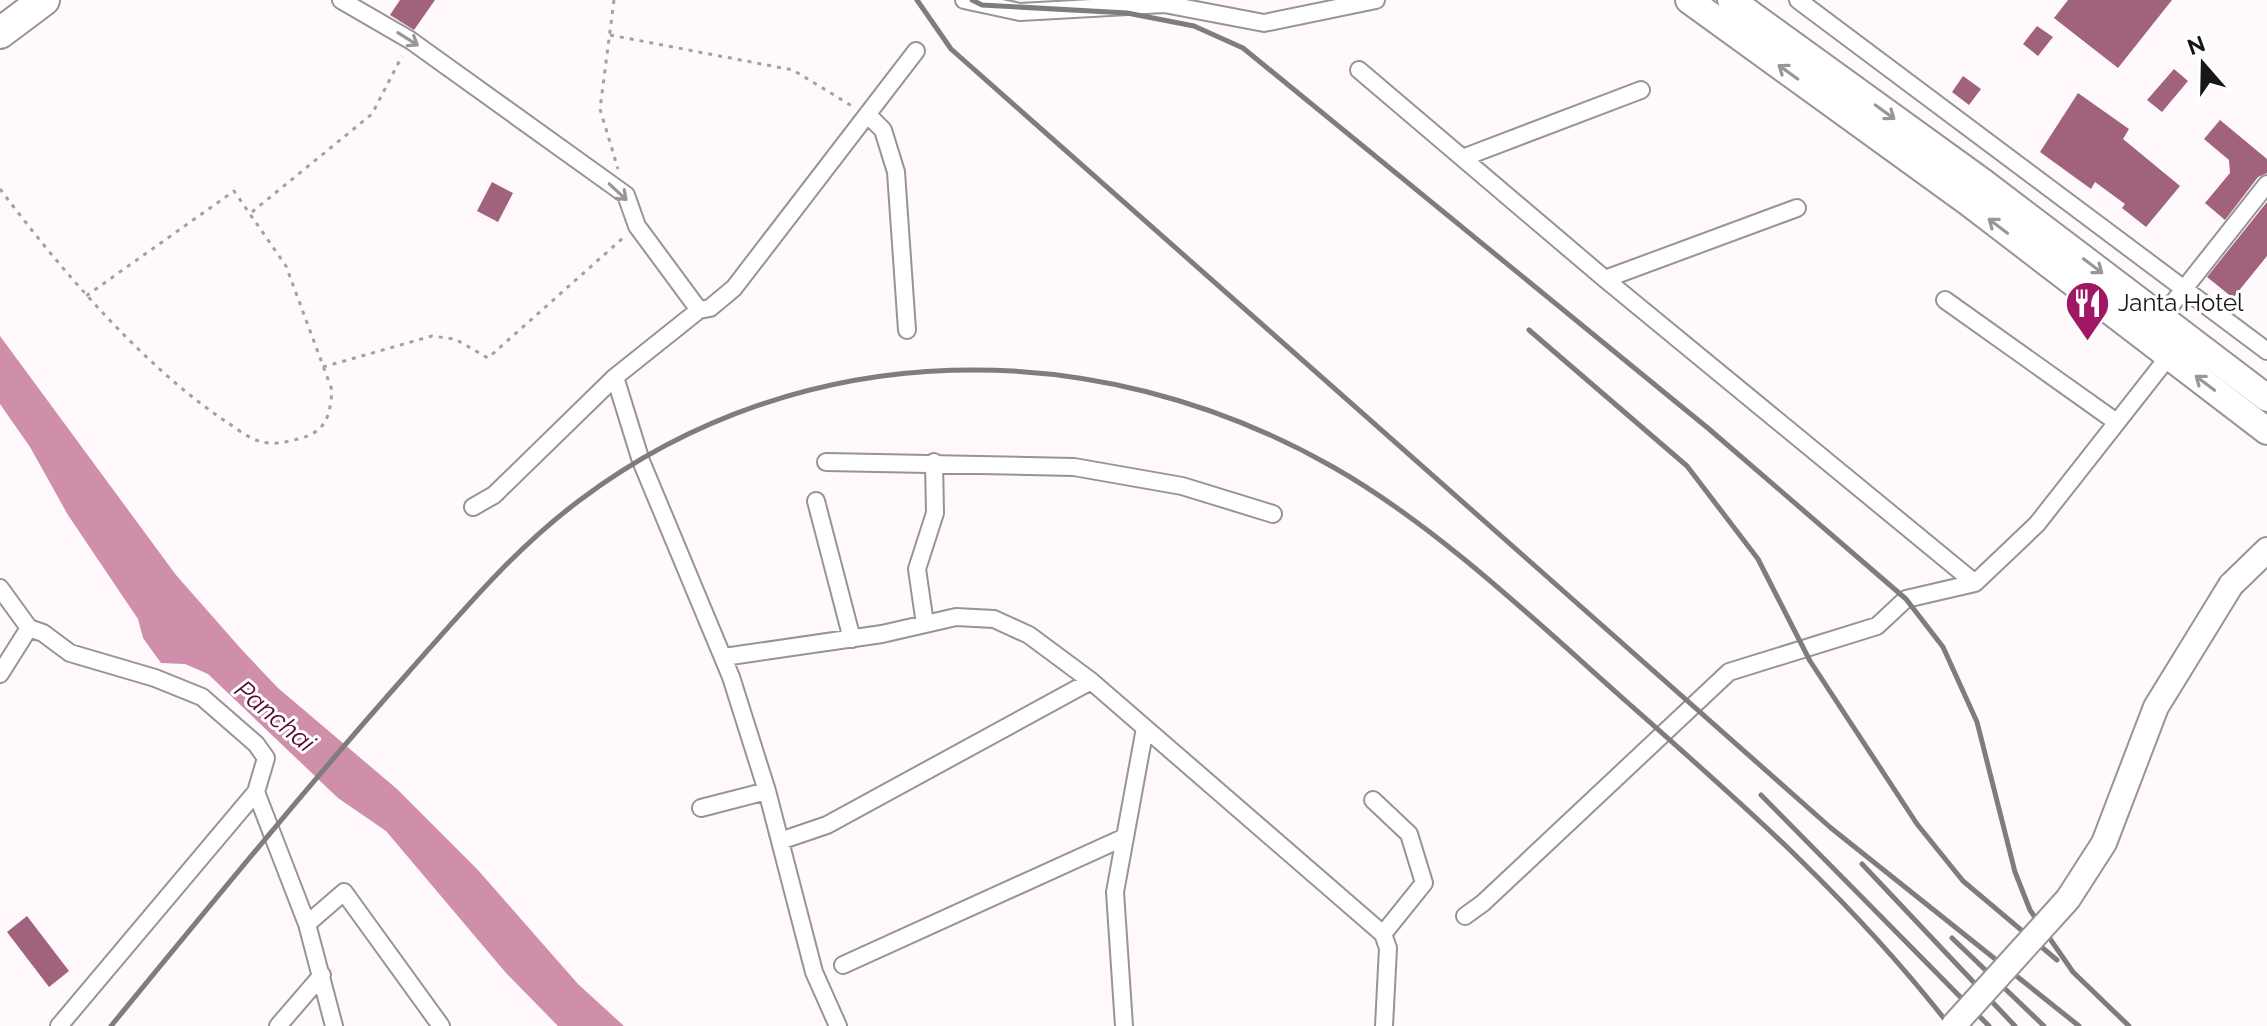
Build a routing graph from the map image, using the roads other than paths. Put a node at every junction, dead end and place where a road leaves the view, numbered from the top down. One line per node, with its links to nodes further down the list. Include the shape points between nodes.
1 (44, 0): 8 (highway)
2 (341, 0): 19 (street, one-way to 19, via 410,40 626,195 637,226)
3 (964, 0): 4 (street, via 1020,12 1164,4 1264,23)
4 (1376, 0)
5 (1689, 0): 20 (main road, one-way to 5)
6 (1731, 0): 20 (main road, one-way to 20)
7 (1798, 0): 17 (street)
8 (0, 33)
9 (916, 51): 12 (street)
10 (1359, 70): 13 (street)
11 (1641, 90): 13 (street)
12 (869, 116): 19 (street, via 734,288 710,308); 21 (street, via 883,130 896,172)
13 (1465, 157): 16 (street)
14 (2267, 184): 17 (street)
15 (1797, 208): 16 (street)
16 (1605, 279): 34 (street)
17 (2183, 288): 20 (street); 22 (street)
18 (1945, 300): 26 (street)
19 (699, 310): 24 (street)
20 (2153, 328): 23 (main road); 25 (main road)
21 (907, 330)
22 (2267, 351)
23 (2169, 356): 26 (street); 27 (main road, one-way to 23)
24 (615, 377): 31 (street, via 494,495); 39 (street, via 641,461)
25 (2267, 398)
26 (2115, 421): 34 (street, via 2037,524)
27 (2267, 431)
28 (826, 462): 29 (street)
29 (934, 462): 32 (street, via 1074,467 1182,486); 36 (street, via 935,513 917,569)
30 (816, 501): 38 (street)
31 (473, 507)
32 (1273, 514)
33 (2267, 550): 61 (street, bridge, via 2231,585 2156,707 2104,843 2068,899)
34 (1975, 583): 49 (street, via 1906,599 1877,626 1729,672)
35 (0, 588): 37 (street)
36 (925, 624): 38 (street); 41 (street, via 956,617 994,619 1029,635)
37 (29, 628): 40 (street); 44 (street, via 70,653 202,697 266,758)
38 (852, 639): 39 (street)
39 (724, 657): 43 (street)
40 (0, 674)
41 (1091, 681): 42 (street); 48 (street, via 827,825)
42 (1145, 728): 47 (street); 51 (street)
43 (767, 791): 46 (street); 48 (street)
44 (256, 792): 50 (street); 54 (street)
45 (1373, 800): 51 (street, via 1409,834 1424,883)
46 (701, 808)
47 (1125, 837): 52 (street); 59 (street, via 1115,892)
48 (780, 841): 58 (street, via 814,972)
49 (1465, 916)
50 (307, 924): 53 (street); 57 (street, via 344,892)
51 (1383, 934): 60 (street, via 1388,948)
52 (843, 965)
53 (322, 975): 55 (street); 56 (street)
54 (59, 1026)
55 (278, 1026)
56 (334, 1026)
57 (441, 1026)
58 (838, 1026)
59 (1124, 1026)
60 (1384, 1026)
61 (1953, 1026)

